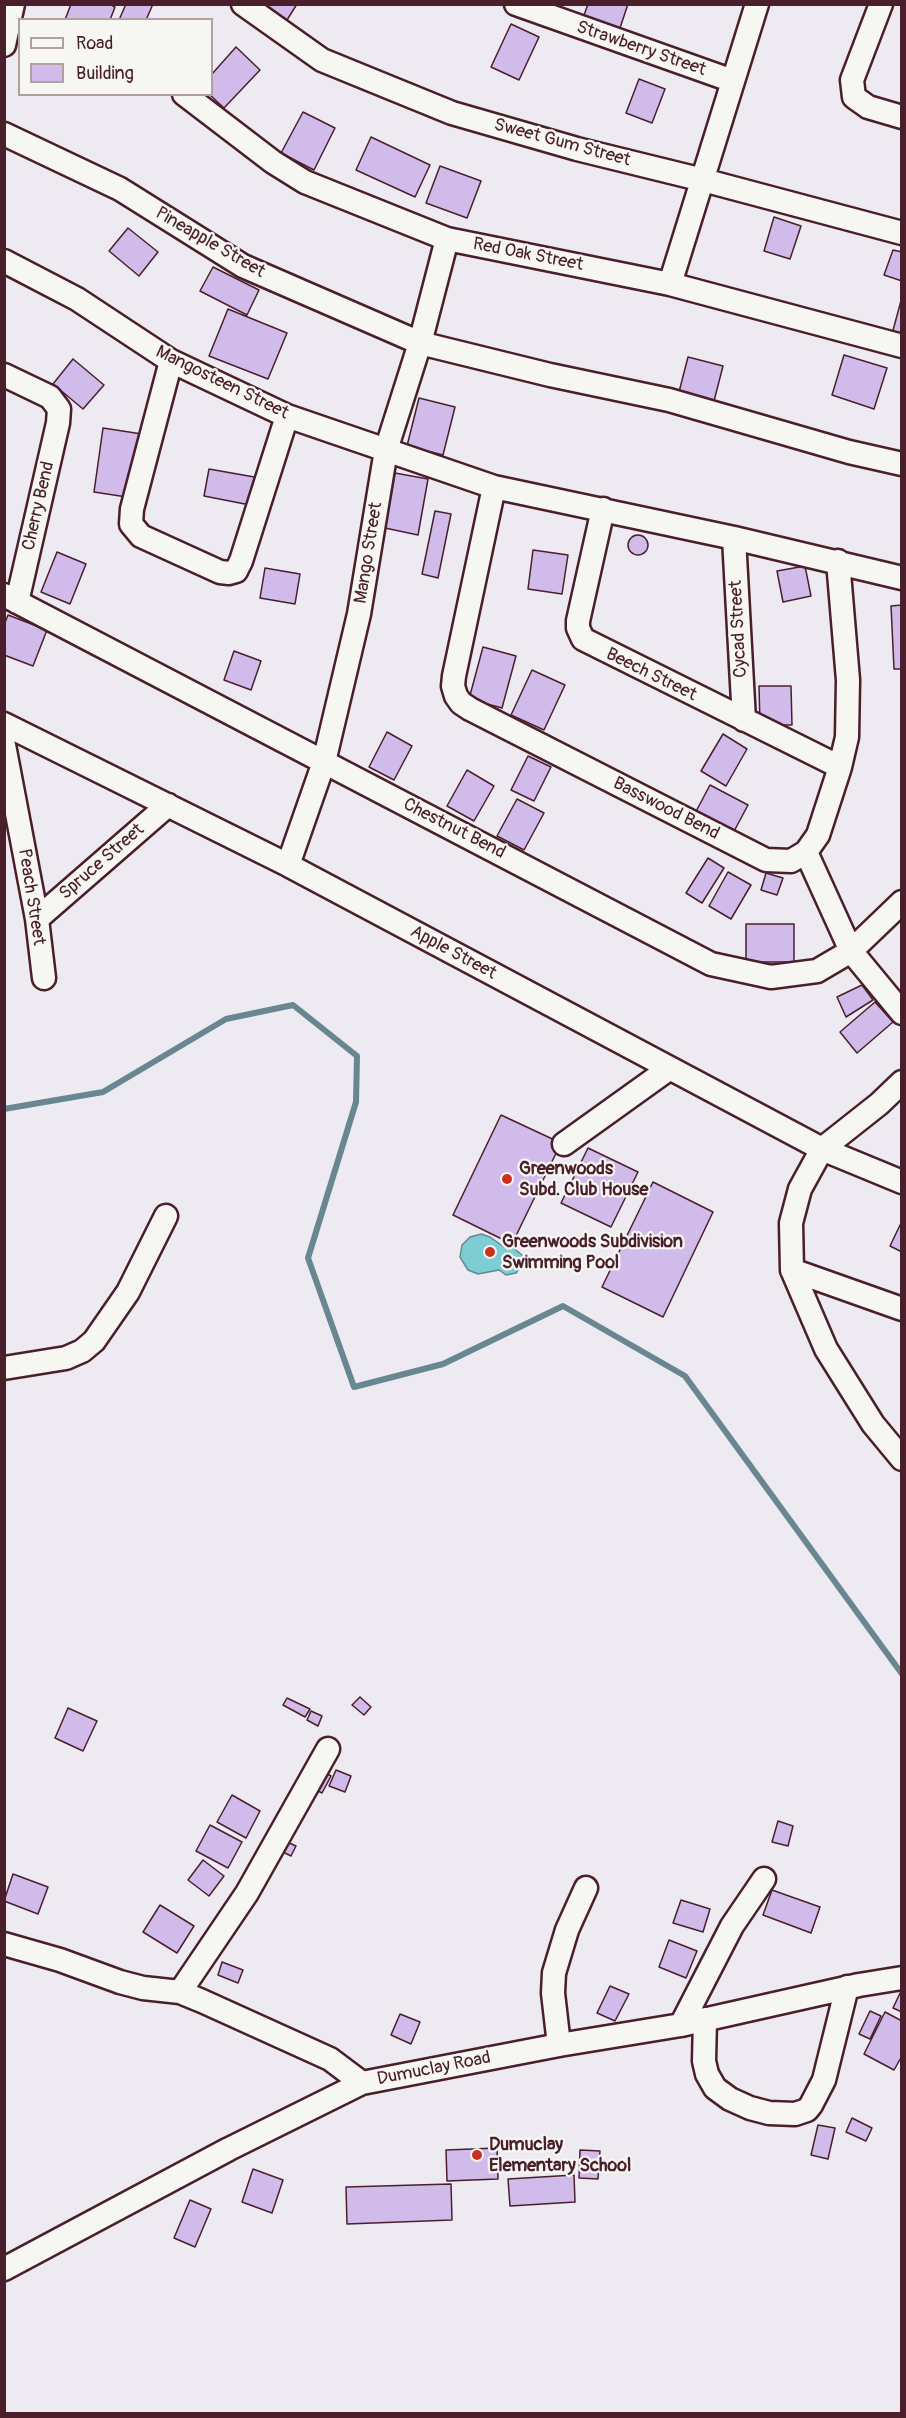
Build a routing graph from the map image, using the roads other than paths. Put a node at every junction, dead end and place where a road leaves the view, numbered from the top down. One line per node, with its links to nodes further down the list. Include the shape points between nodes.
1 (243, 4): 11 (street, Sweet Gum Street, via 322,60 452,113)
2 (516, 4): 7 (street, Strawberry Street)
3 (757, 4): 7 (street)
4 (881, 4): 9 (street, via 852,80 854,97 868,107)
5 (13, 12): 6 (street)
6 (4, 45)
7 (733, 81): 11 (street)
8 (187, 96): 13 (street, Red Oak Street, via 305,182)
9 (902, 117)
10 (4, 134): 16 (street, Pineapple Street, via 120,189 243,267)
11 (703, 180): 12 (street, Sweet Gum Street); 15 (street)
12 (902, 233)
13 (447, 239): 15 (street, Red Oak Street); 16 (street, Mango Street)
14 (4, 261): 18 (street, Mangosteen Street, via 76,299)
15 (670, 284): 17 (street, Red Oak Street)
16 (420, 344): 21 (street, Mango Street); 22 (street, Pineapple Street, via 669,400)
17 (902, 346)
18 (171, 361): 20 (street, Mangosteen Street); 20 (street, via 132,509 131,524 141,536 220,572 236,571)
19 (4, 375): 28 (street, Cherry Bend, via 50,397 59,409)
20 (287, 416): 21 (street, Mangosteen Street)
21 (386, 450): 23 (street, Mangosteen Street); 32 (street, Mango Street, via 359,614)
22 (902, 464)
23 (494, 487): 24 (street, Mangosteen Street); 35 (street, Basswood Bend, via 454,676 453,686 461,703 766,860 790,861)
24 (603, 510): 25 (street, Mangosteen Street); 29 (street, Beech Street, via 578,621 583,639)
25 (734, 538): 26 (street, Mangosteen Street); 29 (street, Cycad Street)
26 (838, 561): 27 (street, Mangosteen Street); 33 (street, via 848,680 847,737)
27 (902, 578)
28 (11, 599): 32 (street, Chestnut Bend)
29 (744, 720): 33 (street, Beech Street)
30 (4, 724): 34 (street, Apple Street)
31 (4, 745): 38 (street, Peach Street)
32 (324, 762): 36 (street, Mango Street); 39 (street, Chestnut Bend, via 711,964 771,977 816,971)
33 (840, 766): 35 (street, via 818,835)
34 (168, 805): 36 (street, Apple Street); 38 (street, Spruce Street)
35 (806, 852): 39 (street)
36 (288, 865): 42 (street, Apple Street)
37 (902, 902): 39 (street, Chestnut Bend)
38 (37, 919): 40 (street, Peach Street)
39 (851, 951): 41 (street)
40 (44, 978)
41 (902, 1013)
42 (670, 1068): 44 (street); 45 (street, Apple Street)
43 (902, 1083): 45 (street)
44 (564, 1144)
45 (822, 1149): 46 (street, Apple Street); 48 (street, via 800,1189 791,1223)
46 (902, 1182)
47 (166, 1216): 50 (street, via 128,1292 94,1341 66,1358)
48 (792, 1270): 49 (street); 51 (street, via 826,1349 873,1424)
49 (902, 1309)
50 (4, 1368)
51 (902, 1459)
52 (328, 1749): 58 (street, via 248,1893)
53 (764, 1879): 60 (street, via 727,1935)
54 (586, 1888): 61 (street, via 554,1973)
55 (4, 1944): 58 (street, via 120,1982)
56 (902, 1978): 57 (street, Dumuclay Road)
57 (847, 1987): 59 (street, Dumuclay Road); 59 (street, via 824,2080 807,2110 795,2114 750,2108 715,2088 704,2061)
58 (180, 1992): 62 (street, via 330,2059)
59 (705, 2019): 60 (street, Dumuclay Road)
60 (681, 2025): 61 (street, Dumuclay Road)
61 (559, 2045): 62 (street, Dumuclay Road)
62 (362, 2083): 63 (street, Dumuclay Road)
63 (4, 2269)

